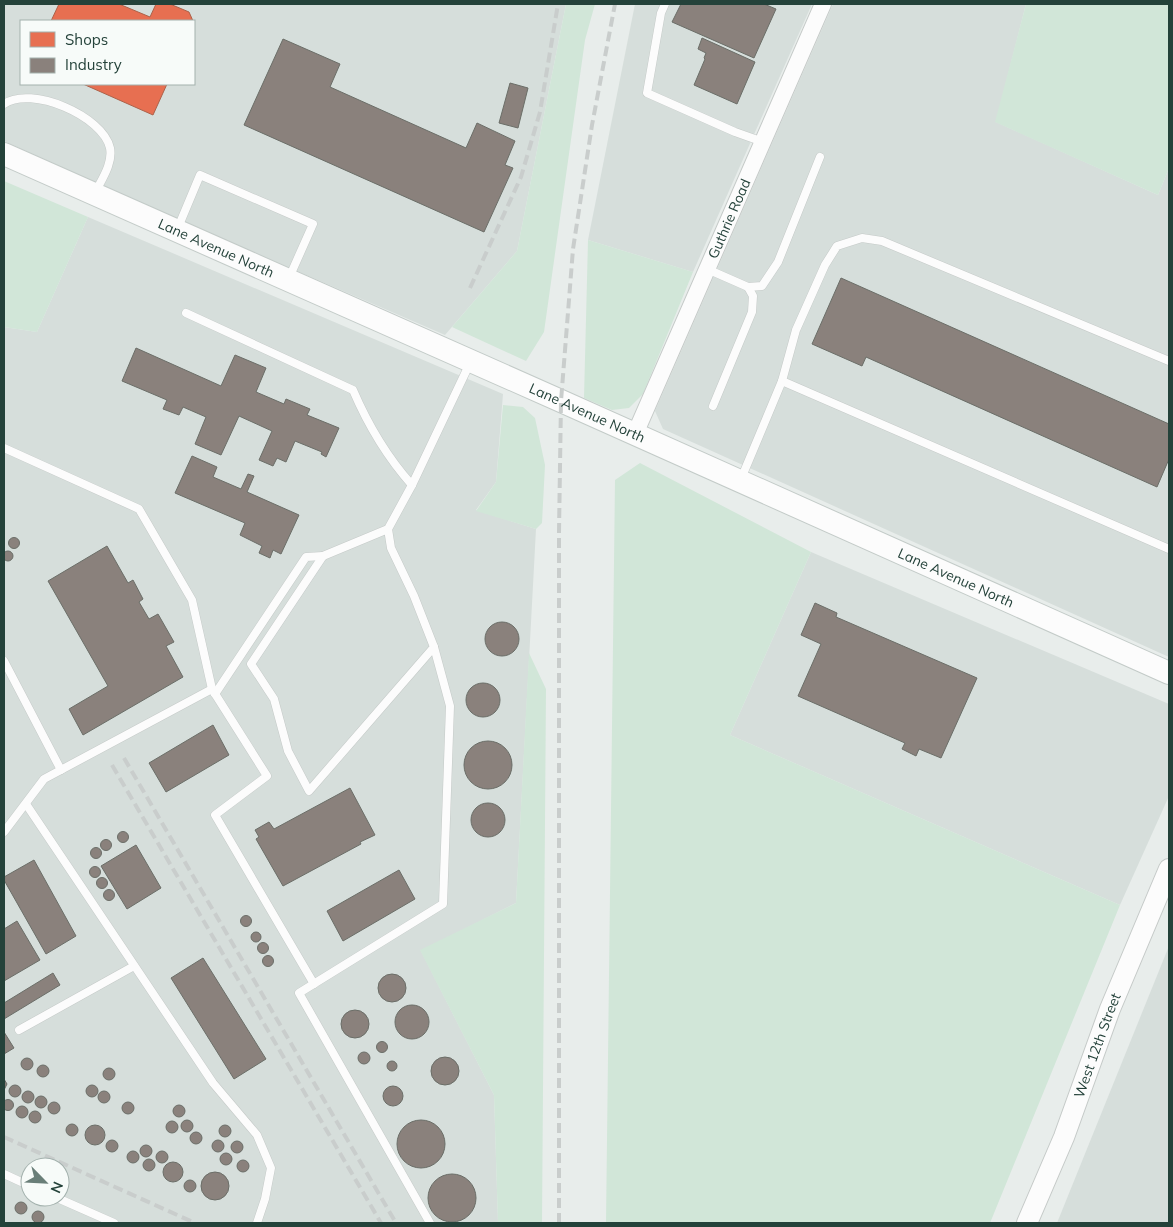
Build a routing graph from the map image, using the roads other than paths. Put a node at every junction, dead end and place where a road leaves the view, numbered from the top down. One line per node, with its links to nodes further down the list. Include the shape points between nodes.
1 (665, 4): 4 (lane, via 647,93)
2 (823, 4): 4 (street, Guthrie Road)
3 (4, 104): 7 (lane, via 22,98 36,98 89,120 106,138 110,149 105,174)
4 (763, 142): 9 (street, Guthrie Road)
5 (4, 154): 7 (main road, Lane Avenue North)
6 (820, 157): 11 (lane, via 778,262 762,286)
7 (94, 194): 8 (main road, Lane Avenue North)
8 (176, 231): 10 (main road, Lane Avenue North); 10 (lane, via 200,175 313,224)
9 (707, 269): 11 (lane); 17 (street, Guthrie Road)
10 (288, 280): 13 (main road, Lane Avenue North)
11 (748, 287): 16 (lane, via 753,296 752,312)
12 (186, 313): 20 (lane, via 353,390 394,466)
13 (471, 362): 17 (main road, Lane Avenue North); 20 (lane)
14 (1169, 362): 15 (lane, via 882,241 862,238 836,246 825,265 796,330)
15 (782, 381): 19 (lane); 22 (lane)
16 (713, 406)
17 (635, 434): 19 (main road, Lane Avenue North)
18 (4, 448): 27 (lane, via 139,509 192,600)
19 (740, 481): 26 (main road, Lane Avenue North)
20 (412, 485): 21 (lane)
21 (388, 529): 23 (lane); 24 (lane, via 391,548)
22 (1169, 549)
23 (323, 556): 24 (lane, via 251,664 274,699 288,752 309,791); 27 (lane, via 306,557)
24 (434, 647): 33 (lane, via 450,706 443,904)
25 (4, 661): 28 (lane)
26 (1169, 673)
27 (213, 692): 28 (lane); 33 (lane, via 266,776 215,815)
28 (61, 770): 29 (lane, via 44,779)
29 (26, 804): 30 (lane); 32 (lane)
30 (4, 832)
31 (1169, 869): 41 (street, West 12th Street, via 1110,1009 1064,1137)
32 (134, 966): 34 (lane); 39 (lane, via 213,1083 257,1135 271,1168)
33 (314, 984): 40 (lane, via 299,993)
34 (20, 1030)
35 (4, 1174): 36 (lane)
36 (20, 1181)
37 (70, 1204): 38 (lane)
38 (114, 1223)
39 (257, 1223)
40 (430, 1223)
41 (1027, 1223)

